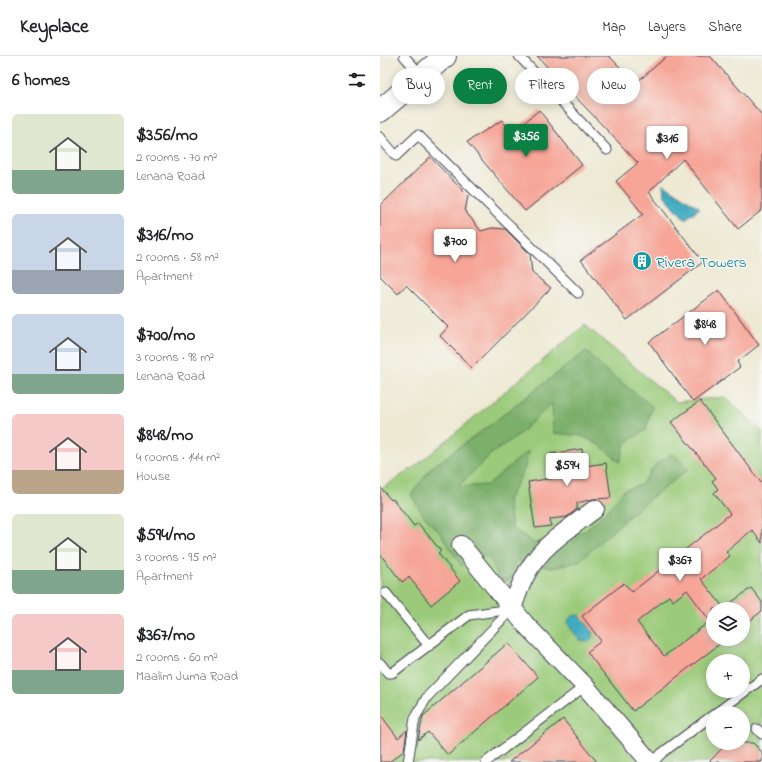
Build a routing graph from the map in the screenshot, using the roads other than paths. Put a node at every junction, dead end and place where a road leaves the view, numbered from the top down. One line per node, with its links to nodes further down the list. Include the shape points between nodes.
1 (404, 56): 4 (lane)
2 (445, 56): 5 (street)
3 (519, 56): 9 (lane)
4 (415, 68)
5 (431, 68)
6 (392, 101): 7 (street)
7 (380, 111)
8 (380, 137): 10 (lane, via 396,156 418,135)
9 (607, 150)
10 (578, 293)
11 (596, 509): 14 (street, via 536,558 521,583)
12 (461, 545): 14 (street)
13 (386, 593): 15 (lane)
14 (512, 609): 15 (lane, via 469,615); 18 (street); 21 (lane, via 427,697 415,718)
15 (429, 646): 16 (lane, via 392,673 388,673)
16 (380, 663)
17 (762, 679): 19 (lane)
18 (585, 686): 22 (lane); 23 (street)
19 (725, 706)
20 (706, 720): 23 (lane)
21 (408, 762)
22 (486, 762)
23 (652, 762)

